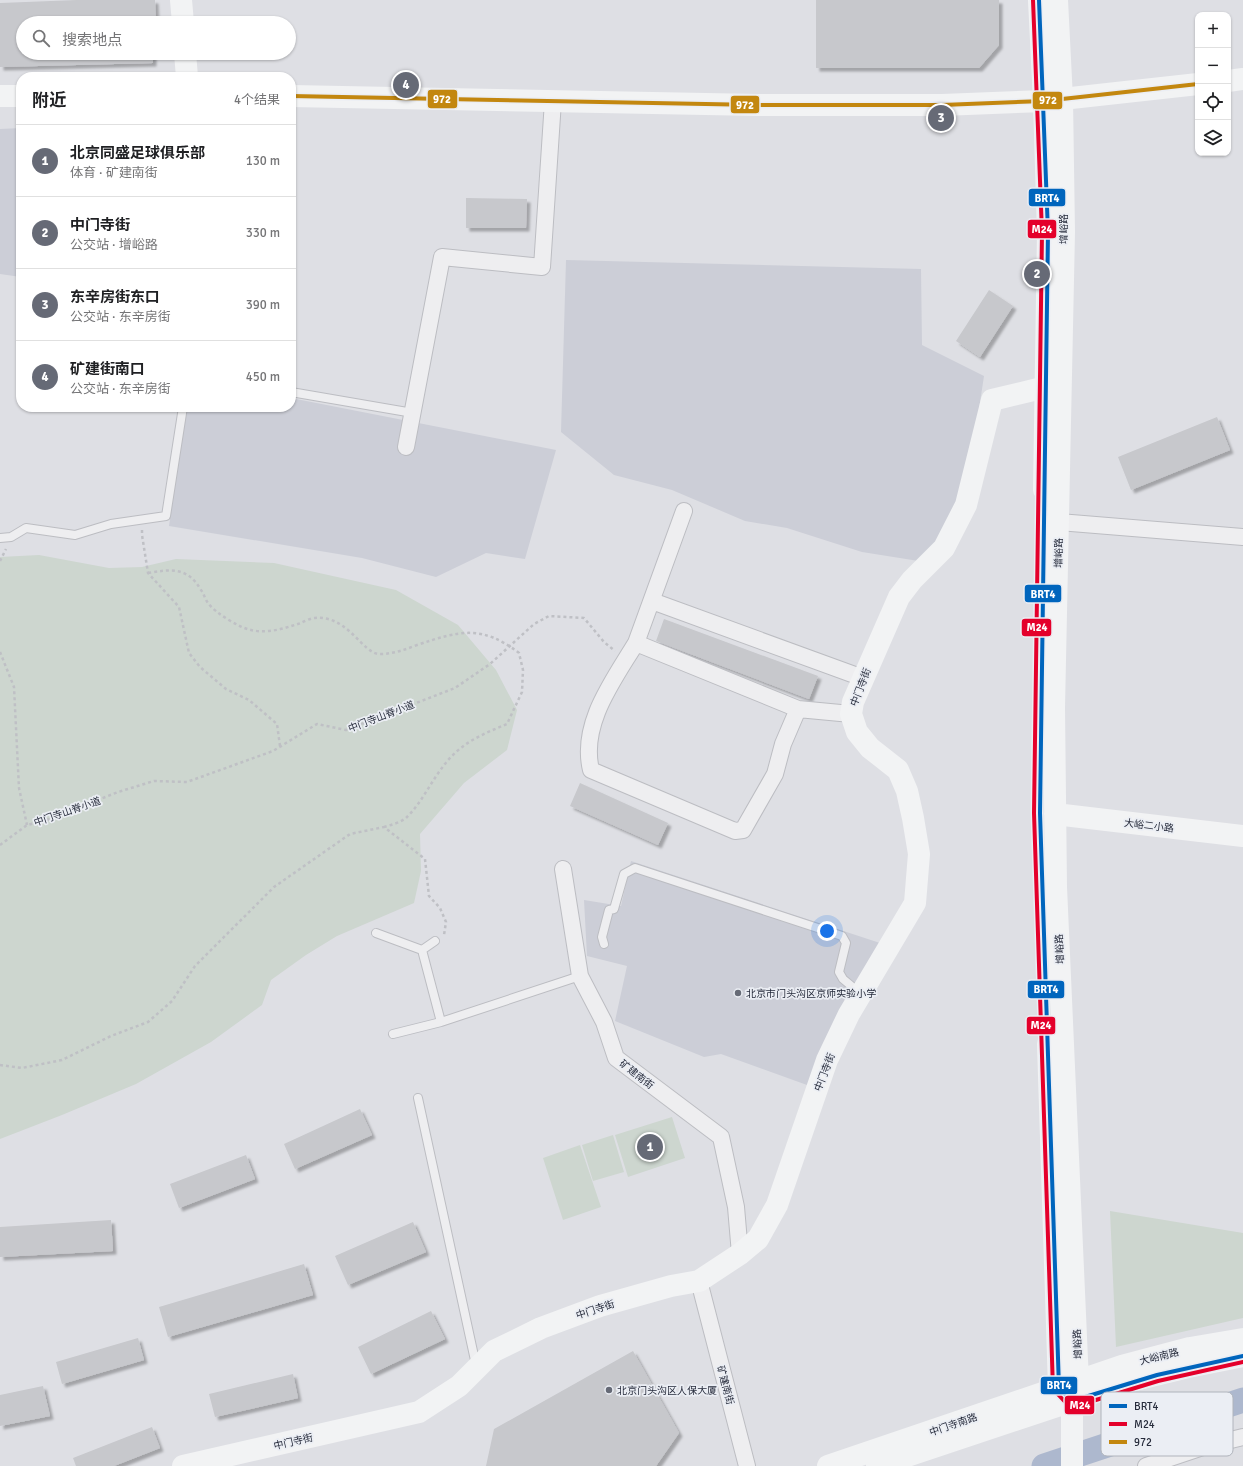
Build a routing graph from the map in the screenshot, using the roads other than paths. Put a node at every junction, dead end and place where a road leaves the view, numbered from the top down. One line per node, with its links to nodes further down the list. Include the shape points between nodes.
1 (181, 0): 4 (street)
2 (1039, 0): 13 (street, 增峪路)
3 (1057, 0): 13 (street, 增峪路)
4 (182, 16)
5 (186, 60): 6 (street)
6 (187, 72)
7 (1243, 79): 8 (street)
8 (1231, 81)
9 (1195, 84): 13 (street)
10 (0, 96): 11 (street)
11 (16, 96)
12 (296, 96): 14 (street)
13 (1053, 100): 14 (street, via 852,106); 15 (street, 增峪路); 21 (street, 增峪路, via 1064,232)
14 (552, 101): 18 (street, via 542,267 442,257)
15 (1046, 387): 26 (street, 中门寺街, via 992,400 966,505 944,548 899,597); 46 (street, 增峪路, via 1040,812)
16 (296, 393): 18 (lane)
17 (182, 412): 23 (lane, via 166,516 111,524 76,535 26,528 11,537)
18 (413, 413): 19 (street)
19 (406, 447)
20 (684, 511): 24 (street)
21 (1059, 522): 22 (street); 29 (street, 增峪路, via 1054,708)
22 (1243, 537)
23 (0, 538)
24 (652, 601): 25 (street); 26 (street)
25 (636, 643): 27 (street); 27 (street, via 600,704 592,723 588,758 591,770 735,831 743,830 775,774 782,744)
26 (862, 678): 28 (street, 中门寺街)
27 (798, 709): 28 (street)
28 (851, 714): 37 (street, 中门寺街, via 857,732 870,748 898,770 914,818 918,854 915,903)
29 (1055, 814): 30 (street, 大峪二小路); 46 (street, 增峪路)
30 (1243, 836)
31 (563, 869): 36 (street, 矿建南街)
32 (376, 933): 35 (lane)
33 (435, 941): 35 (lane)
34 (604, 944): 37 (lane, via 602,937 609,910 614,909 624,874 635,868 842,936 846,943 839,972 843,979)
35 (422, 950): 38 (lane)
36 (580, 976): 38 (lane); 41 (street, 矿建南街, via 604,1022 616,1058 722,1137 736,1207)
37 (862, 994): 41 (street, 中门寺街, via 827,1060 777,1205 758,1239)
38 (441, 1022): 39 (lane)
39 (392, 1034)
40 (418, 1098): 45 (lane)
41 (740, 1254): 42 (street, 中门寺街)
42 (699, 1281): 45 (street, 中门寺街, via 671,1286 600,1306 541,1328 494,1351); 51 (street, 矿建南街)
43 (1243, 1339): 46 (street, 大峪南路, via 1190,1348 1122,1366)
44 (1243, 1356): 46 (street, 大峪南路, via 1114,1385)
45 (476, 1369): 50 (street, 中门寺街, via 459,1386 419,1412)
46 (1070, 1390): 52 (street, 中门寺南路); 53 (street, 中门寺南路); 54 (street)
47 (1243, 1437): 48 (street)
48 (1233, 1439)
49 (1176, 1456): 55 (street)
50 (183, 1466)
51 (747, 1466)
52 (828, 1466)
53 (877, 1466)
54 (1072, 1466)
55 (1146, 1466)

